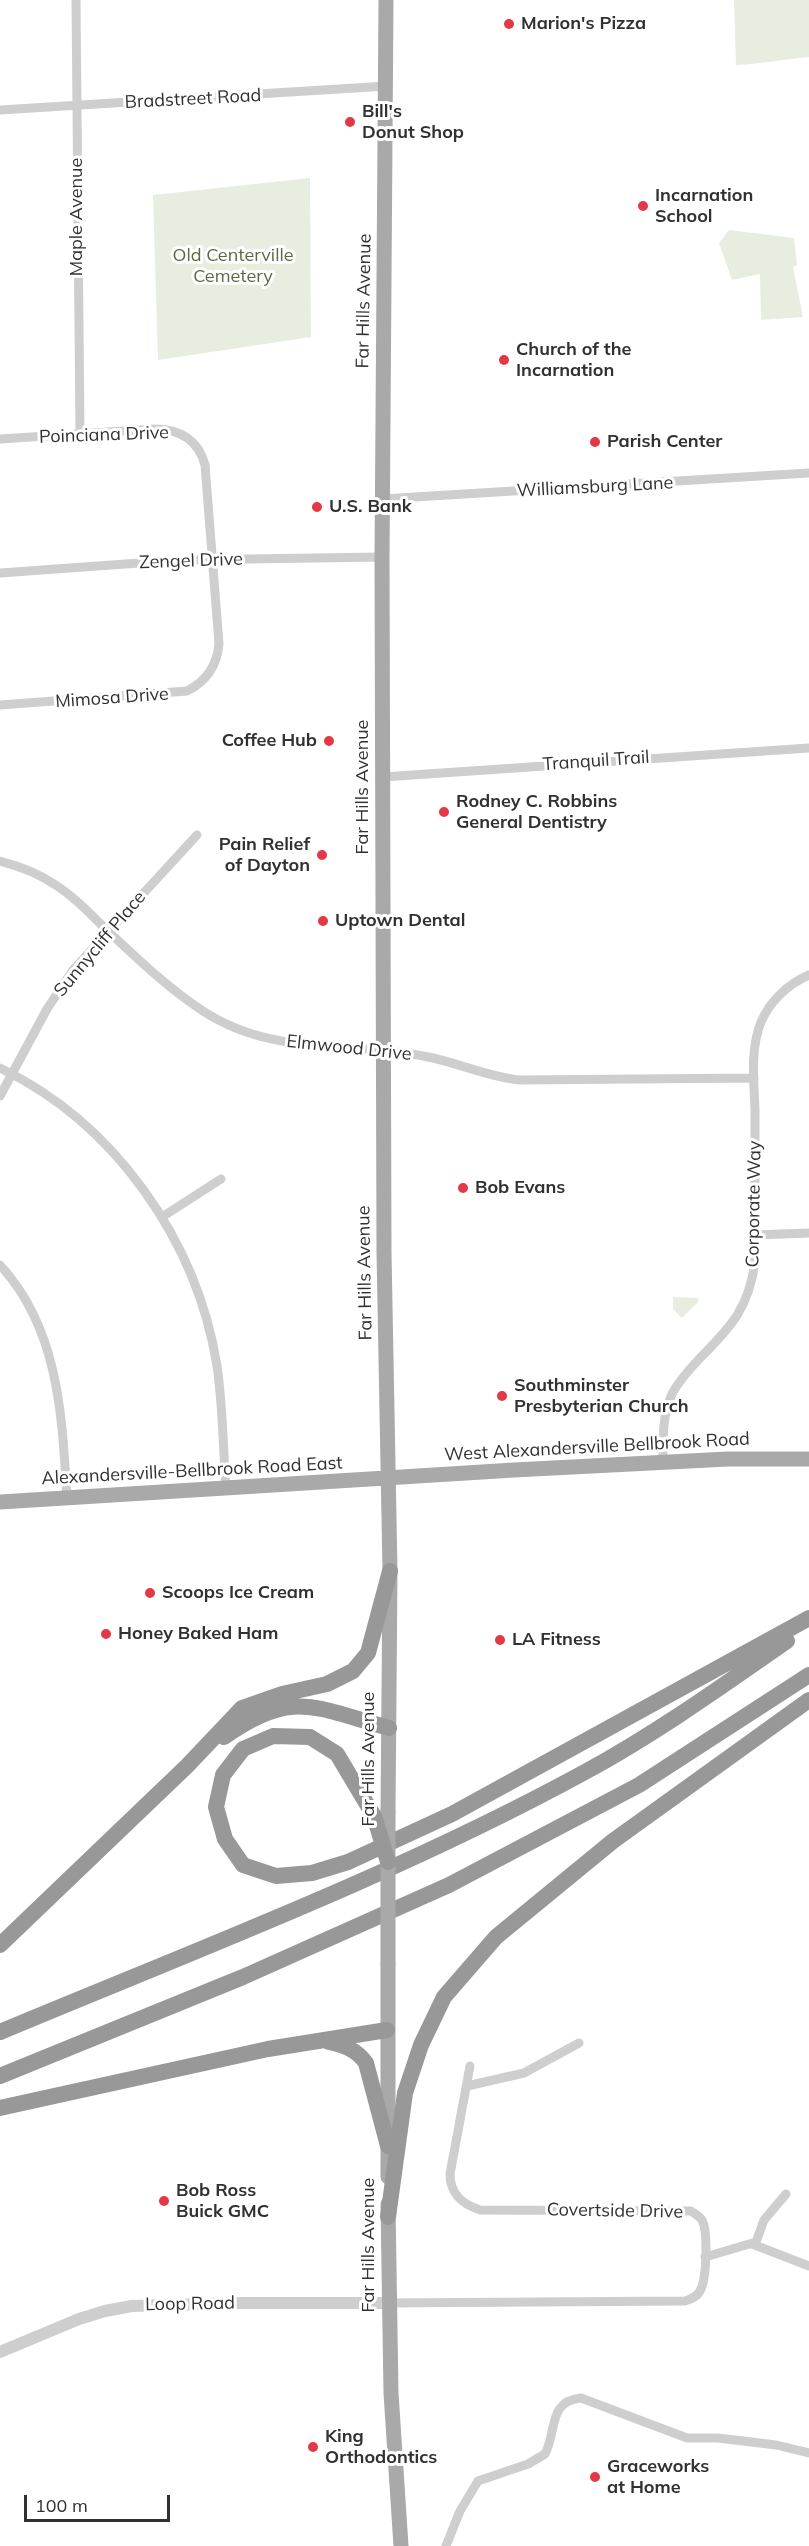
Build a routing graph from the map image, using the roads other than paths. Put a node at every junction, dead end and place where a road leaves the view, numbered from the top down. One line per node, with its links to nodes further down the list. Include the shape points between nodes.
1 (76, 0): 4 (street, Maple Avenue)
2 (386, 0): 3 (main road, Far Hills Avenue)
3 (387, 87): 4 (street, Bradstreet Road); 9 (main road, Far Hills Avenue)
4 (77, 106): 5 (street, Bradstreet Road); 6 (street, Maple Avenue)
5 (0, 110)
6 (80, 434): 7 (street, Poinciana Drive); 11 (street, Poinciana Drive, via 166,429 190,439 205,465)
7 (0, 439)
8 (809, 473): 9 (street, Williamsburg Lane)
9 (382, 499): 10 (main road, Far Hills Avenue)
10 (382, 557): 11 (street, Zengel Drive); 15 (main road, Far Hills Avenue)
11 (213, 559): 12 (street, Zengel Drive); 13 (street, Mimosa Drive, via 218,656 209,674 195,687 177,693)
12 (0, 573)
13 (0, 705)
14 (809, 748): 15 (street, Tranquil Trail)
15 (383, 777): 20 (main road, Far Hills Avenue)
16 (197, 835): 18 (street, Sunnycliff Place)
17 (0, 861): 18 (street, Elmwood Drive, via 54,883)
18 (108, 931): 20 (street, Elmwood Drive, via 184,998 237,1029 303,1046); 22 (street, Sunnycliff Place, via 47,1009)
19 (809, 975): 23 (street, Corporate Way, via 783,991 766,1011 756,1039)
20 (384, 1050): 23 (street, Elmwood Drive, via 520,1080); 32 (main road, Far Hills Avenue)
21 (0, 1068): 22 (street)
22 (12, 1074): 24 (street, Sunnycliff Place); 26 (street, via 63,1107 96,1136 130,1172)
23 (754, 1078): 28 (street, Corporate Way)
24 (0, 1096)
25 (221, 1179): 26 (street)
26 (162, 1216): 33 (street, via 193,1280 210,1335 220,1388)
27 (809, 1233): 28 (street)
28 (755, 1235): 31 (street, Corporate Way, via 753,1278 744,1306 671,1395 664,1423)
29 (0, 1264): 34 (street, via 25,1298 52,1361)
30 (809, 1459): 31 (main road, West Alexandersville Bellbrook Road)
31 (663, 1463): 32 (main road, West Alexandersville Bellbrook Road)
32 (387, 1480): 33 (main road, Alexandersville-Bellbrook Road East); 36 (main road, Far Hills Avenue)
33 (226, 1489): 34 (main road, Alexandersville-Bellbrook Road East)
34 (67, 1498): 35 (main road, Alexandersville-Bellbrook Road East)
35 (0, 1502)
36 (390, 1571): 41 (main road, Far Hills Avenue); 42 (highway, via 368,1653 353,1671 327,1684 242,1708)
37 (809, 1618): 43 (highway, via 452,1814 348,1862 312,1873 276,1875 243,1865 225,1839 216,1807 223,1775 243,1749 273,1736 310,1737 337,1754)
38 (809, 1624): 47 (highway, via 678,1716 586,1772 462,1836)
39 (809, 1675): 51 (highway, via 639,1785 449,1885 243,1977)
40 (809, 1700): 56 (highway, via 613,1842 496,1937 444,1998 421,2045 405,2093)
41 (389, 1728): 42 (highway, via 308,1706 282,1707 254,1718); 43 (main road, Far Hills Avenue)
42 (196, 1757): 45 (highway)
43 (381, 1814): 44 (highway, bridge)
44 (388, 1862): 46 (main road, Far Hills Avenue, bridge)
45 (0, 1945)
46 (387, 2030): 48 (highway); 54 (main road, Far Hills Avenue)
47 (0, 2032)
48 (319, 2041): 53 (highway); 54 (highway, via 349,2048 366,2063)
49 (579, 2043): 52 (street, via 524,2073)
50 (470, 2066): 52 (street, Covertside Drive)
51 (0, 2076)
52 (467, 2086): 58 (street, Covertside Drive, via 450,2174 452,2189 462,2202 480,2210 690,2211 698,2215 704,2226)
53 (0, 2108)
54 (388, 2146): 56 (main road, Far Hills Avenue)
55 (786, 2194): 57 (street, via 764,2220 759,2237)
56 (388, 2217): 62 (main road, Far Hills Avenue)
57 (752, 2244): 58 (street); 60 (street)
58 (705, 2257): 62 (street, Covertside Drive, via 701,2289 685,2301)
59 (809, 2258): 60 (street)
60 (796, 2260): 61 (street)
61 (809, 2266)
62 (388, 2303): 63 (street, Loop Road, via 132,2306 79,2319); 65 (main road, Far Hills Avenue)
63 (0, 2352)
64 (809, 2453): 66 (street, via 776,2445 687,2438 581,2398 569,2399 559,2407 545,2454 478,2481)
65 (401, 2546)
66 (446, 2546)

